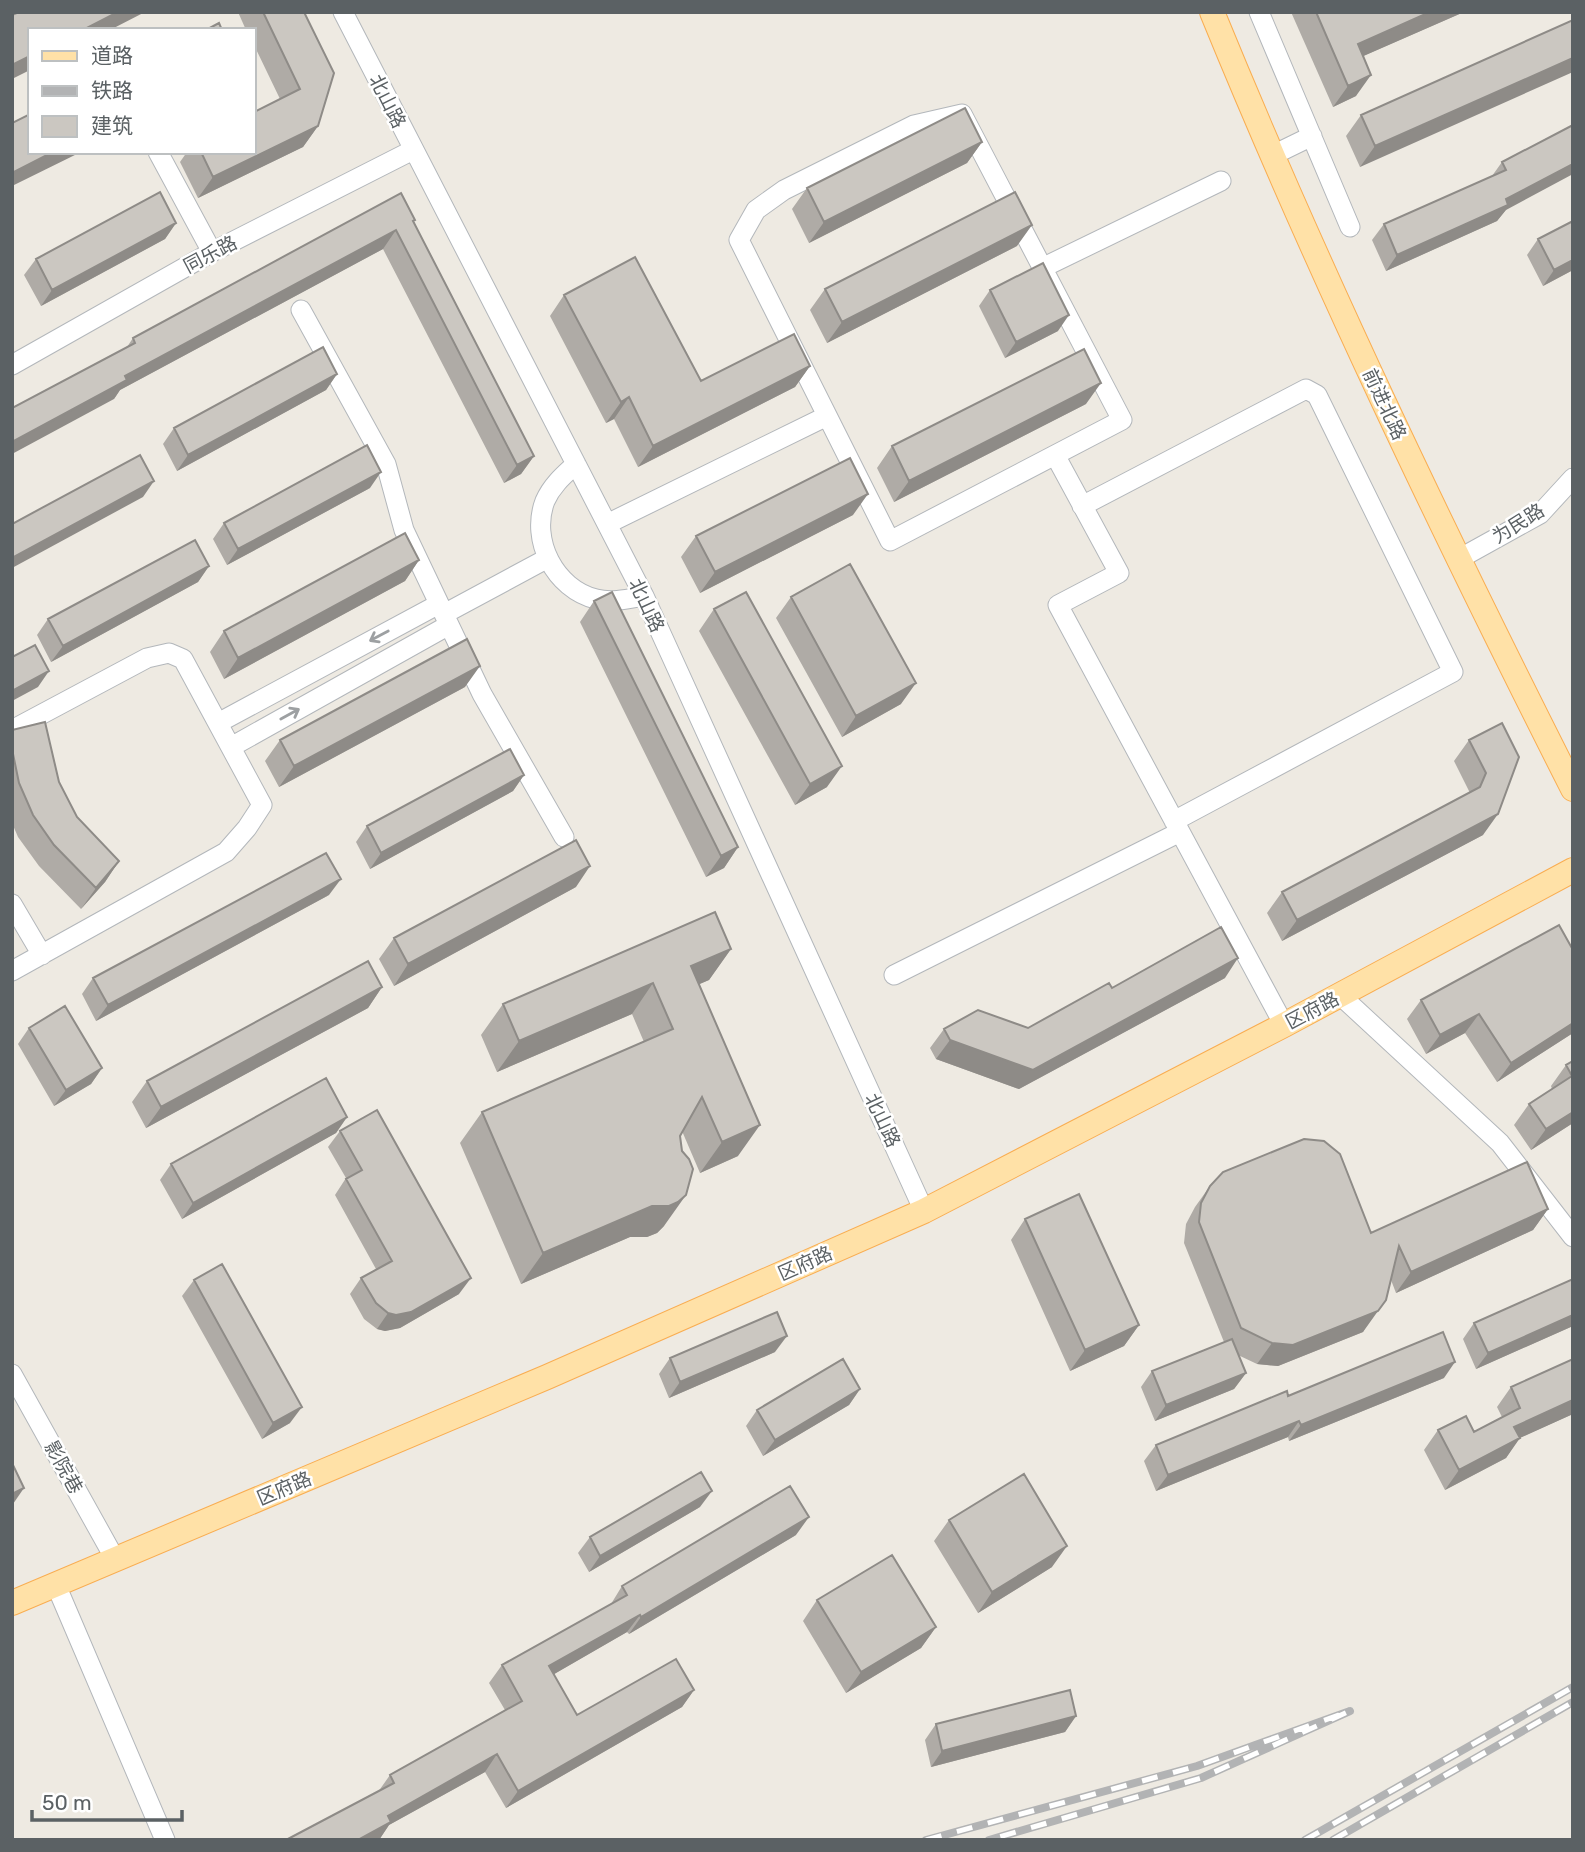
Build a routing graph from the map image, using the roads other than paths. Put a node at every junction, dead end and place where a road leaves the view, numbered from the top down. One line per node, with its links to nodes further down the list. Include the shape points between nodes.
1 (343, 12): 5 (street, 北山路)
2 (1212, 12): 7 (main road, 前进北路)
3 (1259, 12): 4 (street)
4 (1312, 136): 7 (street); 9 (street)
5 (413, 150): 10 (street, 同乐路); 16 (street, 北山路)
6 (159, 154): 10 (street)
7 (1270, 156): 21 (main road, 前进北路)
8 (1221, 181): 11 (street)
9 (1350, 227)
10 (212, 252): 13 (street, 同乐路)
11 (1042, 268): 14 (street, via 962,114 914,125 784,190 756,210 738,240); 15 (street, via 1122,419)
12 (301, 310): 23 (street, via 386,464 404,530)
13 (12, 365)
14 (827, 416): 15 (street, via 890,541); 19 (street)
15 (1055, 455): 18 (street)
16 (576, 464): 19 (street, 北山路); 20 (street, via 558,480 545,501 540,526)
17 (1573, 478): 21 (street, 为民路, via 1541,514)
18 (1082, 506): 28 (street, via 1119,572 1058,606); 28 (street, via 1306,389 1317,395 1453,672)
19 (607, 524): 22 (street, 北山路)
20 (548, 558): 22 (street, via 573,589 595,599 620,601); 23 (street)
21 (1457, 559): 27 (main road, 前进北路)
22 (644, 596): 37 (street, 北山路)
23 (444, 614): 24 (street, one-way to 24); 26 (street, one-way to 23); 29 (street, via 482,694)
24 (218, 723): 25 (street, via 183,659 169,653 148,658); 26 (street)
25 (12, 730)
26 (231, 747): 32 (street, via 262,805 226,852)
27 (1573, 789)
28 (1177, 827): 34 (street); 36 (street)
29 (564, 837)
30 (1573, 870): 35 (main road, 区府路)
31 (12, 904): 32 (street)
32 (42, 955): 33 (street)
33 (12, 971)
34 (894, 975)
35 (1340, 995): 36 (main road, 区府路); 38 (street, via 1500,1143)
36 (1284, 1025): 37 (main road, 区府路)
37 (924, 1211): 40 (main road, 区府路)
38 (1573, 1237)
39 (12, 1374): 40 (street, 影院巷)
40 (116, 1559): 41 (main road, 区府路)
41 (56, 1585): 42 (main road, 区府路); 43 (street)
42 (12, 1603)
43 (166, 1840)

